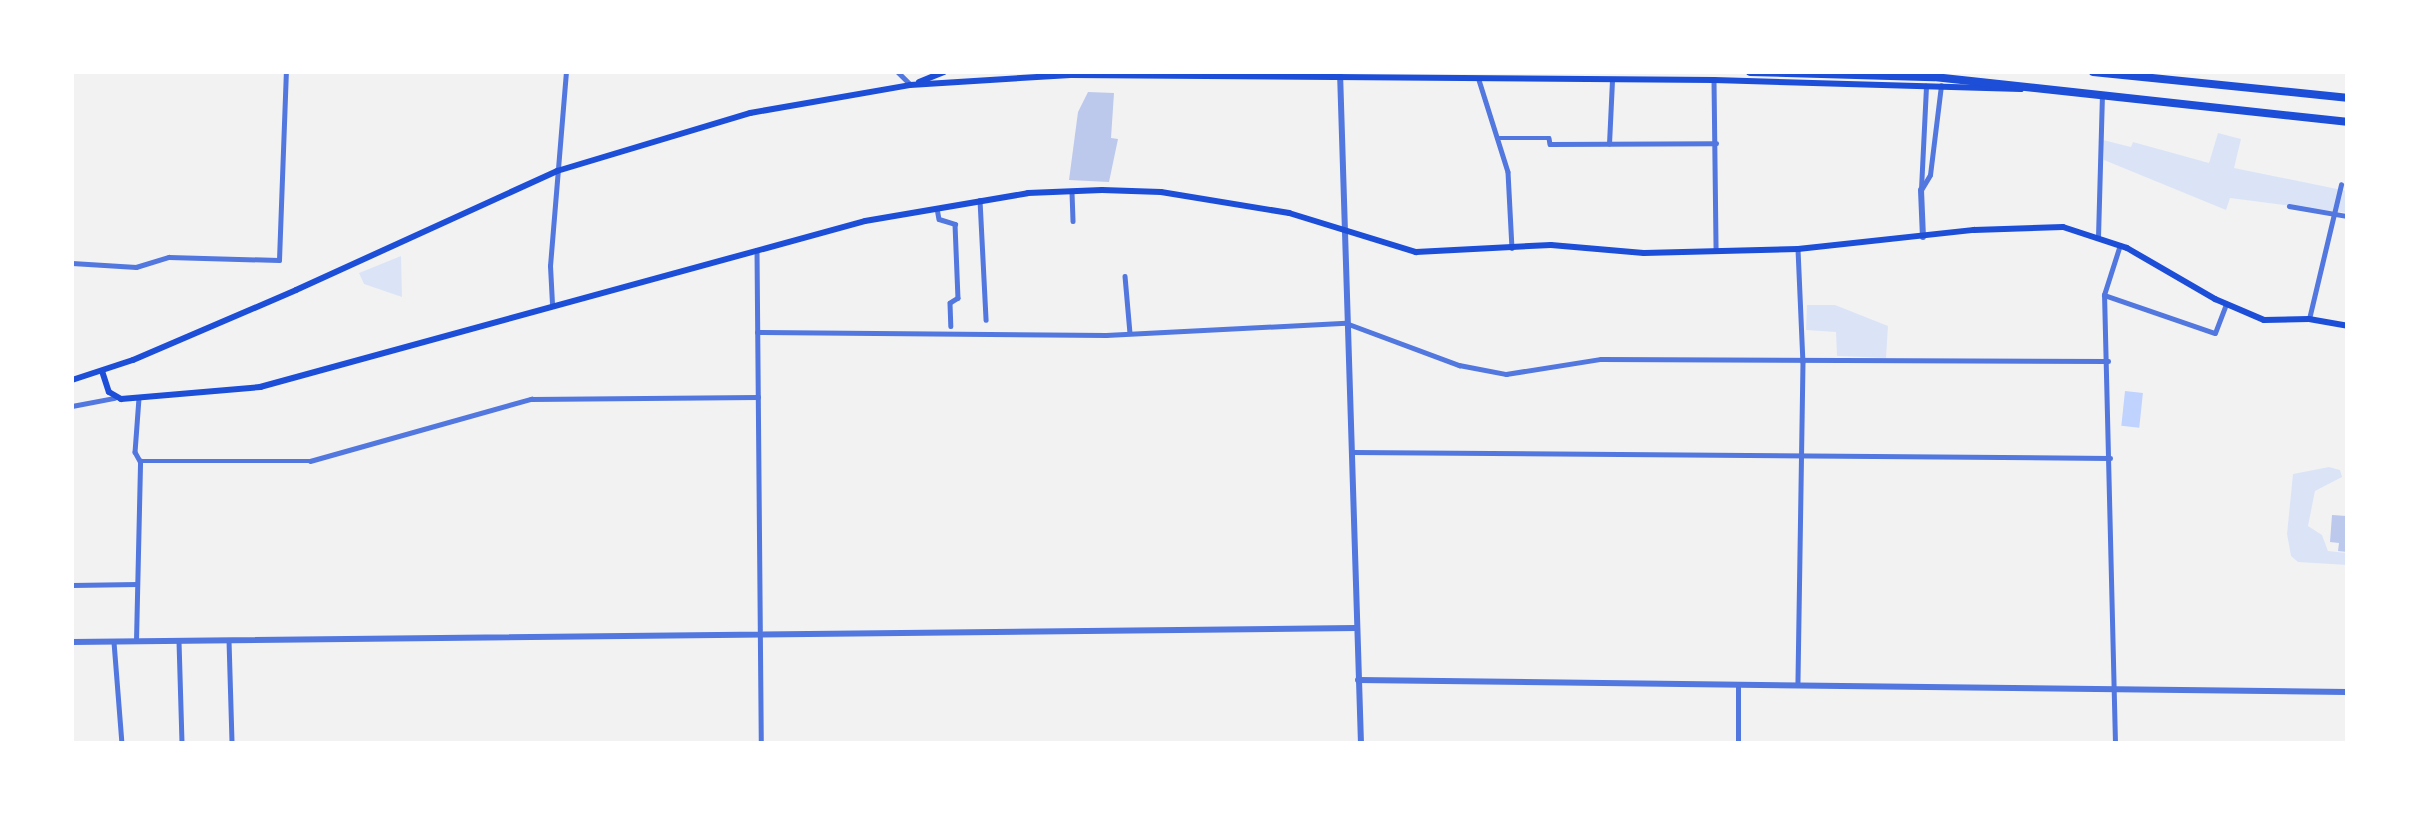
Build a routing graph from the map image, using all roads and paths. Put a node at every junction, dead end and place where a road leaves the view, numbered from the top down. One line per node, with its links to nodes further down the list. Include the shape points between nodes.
1 (286, 72): 41 (street, via 279,260 169,257 136,267)
2 (566, 72): 23 (street)
3 (898, 72): 13 (street)
4 (905, 72): 13 (street)
5 (944, 72): 13 (main road)
6 (1339, 72): 9 (street)
7 (1750, 72): 16 (highway, via 1934,77)
8 (2094, 72): 18 (highway)
9 (1340, 80): 10 (main road); 13 (main road, via 1070,75); 33 (street)
10 (1479, 80): 11 (main road); 20 (street)
11 (1612, 80): 12 (main road); 22 (street)
12 (1714, 80): 14 (main road); 21 (street)
13 (910, 85): 23 (main road, via 750,113)
14 (1927, 85): 15 (main road); 25 (street)
15 (1941, 85): 16 (main road, via 2004,92); 25 (street, via 1930,176)
16 (2033, 87): 17 (highway)
17 (2102, 95): 19 (highway); 35 (street)
18 (2347, 98)
19 (2347, 122)
20 (1497, 138): 22 (street); 37 (street, via 1508,172)
21 (1716, 143): 22 (street); 40 (street)
22 (1609, 144)
23 (557, 171): 44 (street); 55 (main road, via 296,290)
24 (2341, 185): 30 (street)
25 (1921, 190): 34 (street)
26 (1072, 191): 27 (main road); 32 (street); 33 (main road, via 1161,192 1289,213)
27 (980, 200): 29 (main road); 47 (street)
28 (2289, 206): 30 (street)
29 (936, 208): 39 (main road); 50 (street, via 939,219 955,224 958,298 950,303)
30 (2334, 214): 31 (street); 46 (street)
31 (2347, 216)
32 (1073, 221)
33 (1343, 229): 37 (main road, via 1416,252); 48 (street)
34 (1923, 237): 35 (main road, via 2063,227); 38 (main road)
35 (2098, 237): 36 (main road)
36 (2120, 245): 43 (street); 45 (main road)
37 (1512, 248): 40 (main road, via 1551,245 1644,253)
38 (1798, 249): 40 (main road); 54 (street)
39 (757, 250): 44 (main road); 51 (street)
40 (1716, 252)
41 (72, 263)
42 (1125, 276): 52 (street)
43 (2104, 295): 45 (street, via 2215,333); 53 (street)
44 (552, 304): 59 (main road, via 260,387)
45 (2227, 304): 46 (main road, via 2264,320)
46 (2309, 318): 49 (main road)
47 (986, 320)
48 (1346, 323): 52 (street); 54 (street, via 1459,365 1506,374 1601,359); 61 (street)
49 (2347, 324)
50 (951, 326)
51 (757, 332): 52 (street); 57 (street)
52 (1130, 333)
53 (2108, 361): 54 (street); 62 (street)
54 (1803, 362): 63 (street)
55 (102, 371): 56 (main road); 58 (main road)
56 (72, 380)
57 (758, 397): 64 (street, via 531,399 310,461); 68 (street)
58 (114, 398): 59 (main road); 60 (street)
59 (139, 398): 64 (street, via 135,452)
60 (72, 406)
61 (1352, 452): 63 (street); 67 (street)
62 (2110, 458): 63 (street); 77 (street)
63 (1801, 459): 76 (street)
64 (140, 461): 65 (street)
65 (138, 584): 66 (street); 73 (street)
66 (72, 585)
67 (1356, 628): 68 (street); 74 (street)
68 (760, 633): 69 (street); 82 (street)
69 (229, 640): 70 (street); 81 (street)
70 (179, 641): 73 (street); 80 (street)
71 (72, 642): 72 (street)
72 (114, 642): 73 (street); 79 (street)
73 (136, 642)
74 (1358, 680): 75 (street); 83 (street)
75 (1738, 685): 76 (street); 84 (street)
76 (1798, 685): 77 (street)
77 (2116, 689): 78 (street); 85 (street)
78 (2347, 692)
79 (122, 743)
80 (182, 743)
81 (232, 743)
82 (761, 743)
83 (1361, 743)
84 (1738, 743)
85 (2116, 743)

